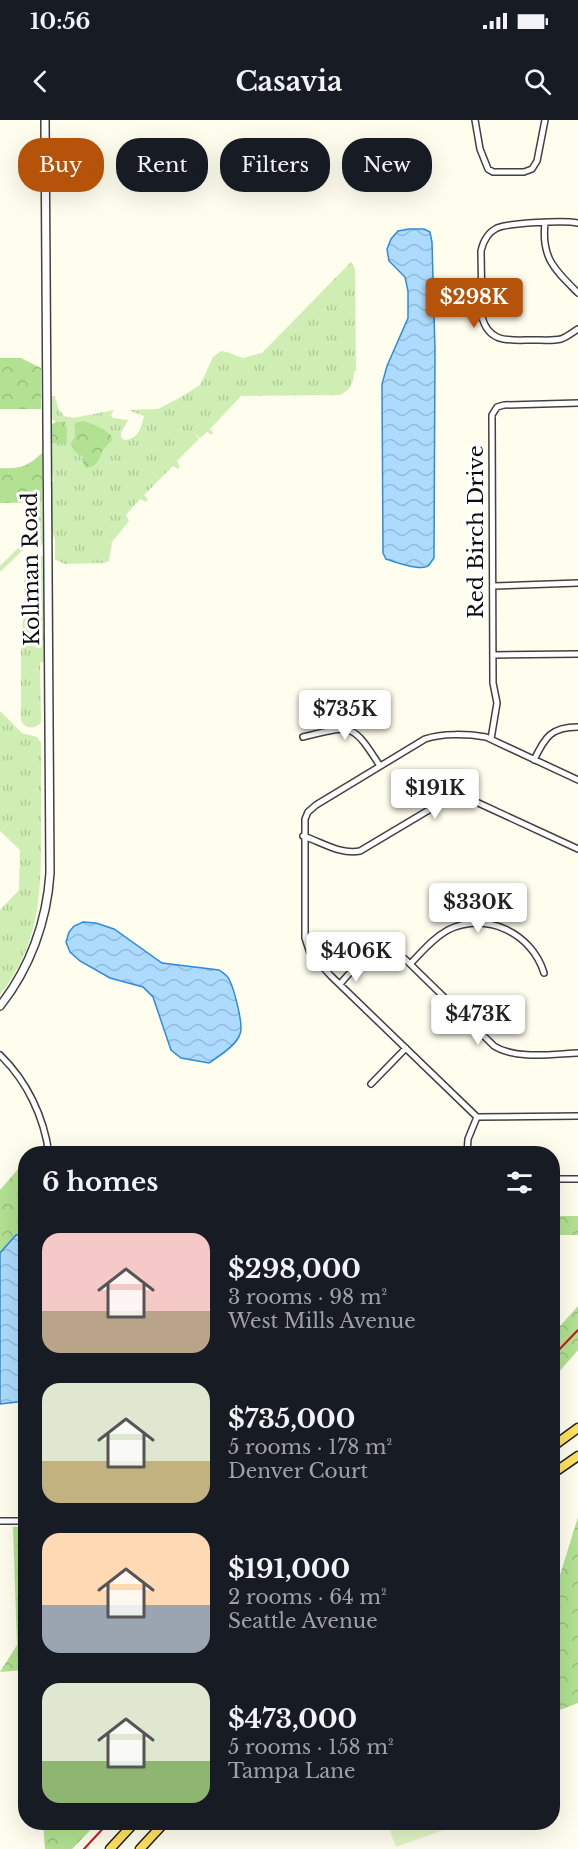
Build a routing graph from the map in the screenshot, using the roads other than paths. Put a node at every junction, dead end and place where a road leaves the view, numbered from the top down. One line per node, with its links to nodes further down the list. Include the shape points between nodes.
1 (45, 120): 24 (street, Kollman Road, via 50,873 35,944)
2 (545, 120): 3 (street, via 537,163 524,172 488,169)
3 (475, 121)
4 (545, 223): 5 (street); 6 (street, via 548,259); 7 (street, via 499,227 487,237 482,252 482,317 489,331 506,340 554,340)
5 (578, 223)
6 (578, 292)
7 (578, 329)
8 (578, 403): 10 (street, Red Birch Drive, via 504,405 493,412)
9 (578, 583): 10 (street)
10 (493, 586): 12 (street, Red Birch Drive)
11 (578, 654): 12 (street)
12 (493, 656): 15 (street, Red Birch Drive, via 497,703)
13 (578, 727): 16 (street, via 550,734)
14 (303, 737): 17 (street, via 335,729 351,731 364,741)
15 (491, 739): 16 (street); 17 (street, via 433,736)
16 (534, 760): 18 (street)
17 (380, 766): 19 (street, via 316,805 307,814)
18 (578, 780)
19 (303, 836): 20 (street, via 345,852 360,851 444,801 467,799); 23 (street, via 306,944 312,956)
20 (578, 849)
21 (410, 964): 22 (street, via 446,932 482,923 503,927 517,935 534,953); 23 (street, via 394,952 374,952); 26 (street, via 502,1051)
22 (543, 973)
23 (340, 984): 25 (street)
24 (0, 1006)
25 (406, 1048): 28 (street); 30 (street)
26 (578, 1053)
27 (0, 1055): 31 (street, via 32,1098)
28 (371, 1084)
29 (578, 1116): 30 (street)
30 (477, 1117): 32 (street)
31 (47, 1146)
32 (468, 1146)
33 (560, 1179): 34 (street)
34 (578, 1179)
35 (578, 1428): 36 (main road)
36 (560, 1441)
37 (578, 1456): 38 (main road)
38 (560, 1468)
39 (0, 1521): 40 (street)
40 (18, 1521)
41 (128, 1830): 43 (main road)
42 (158, 1830): 44 (main road)
43 (110, 1849)
44 (140, 1849)

